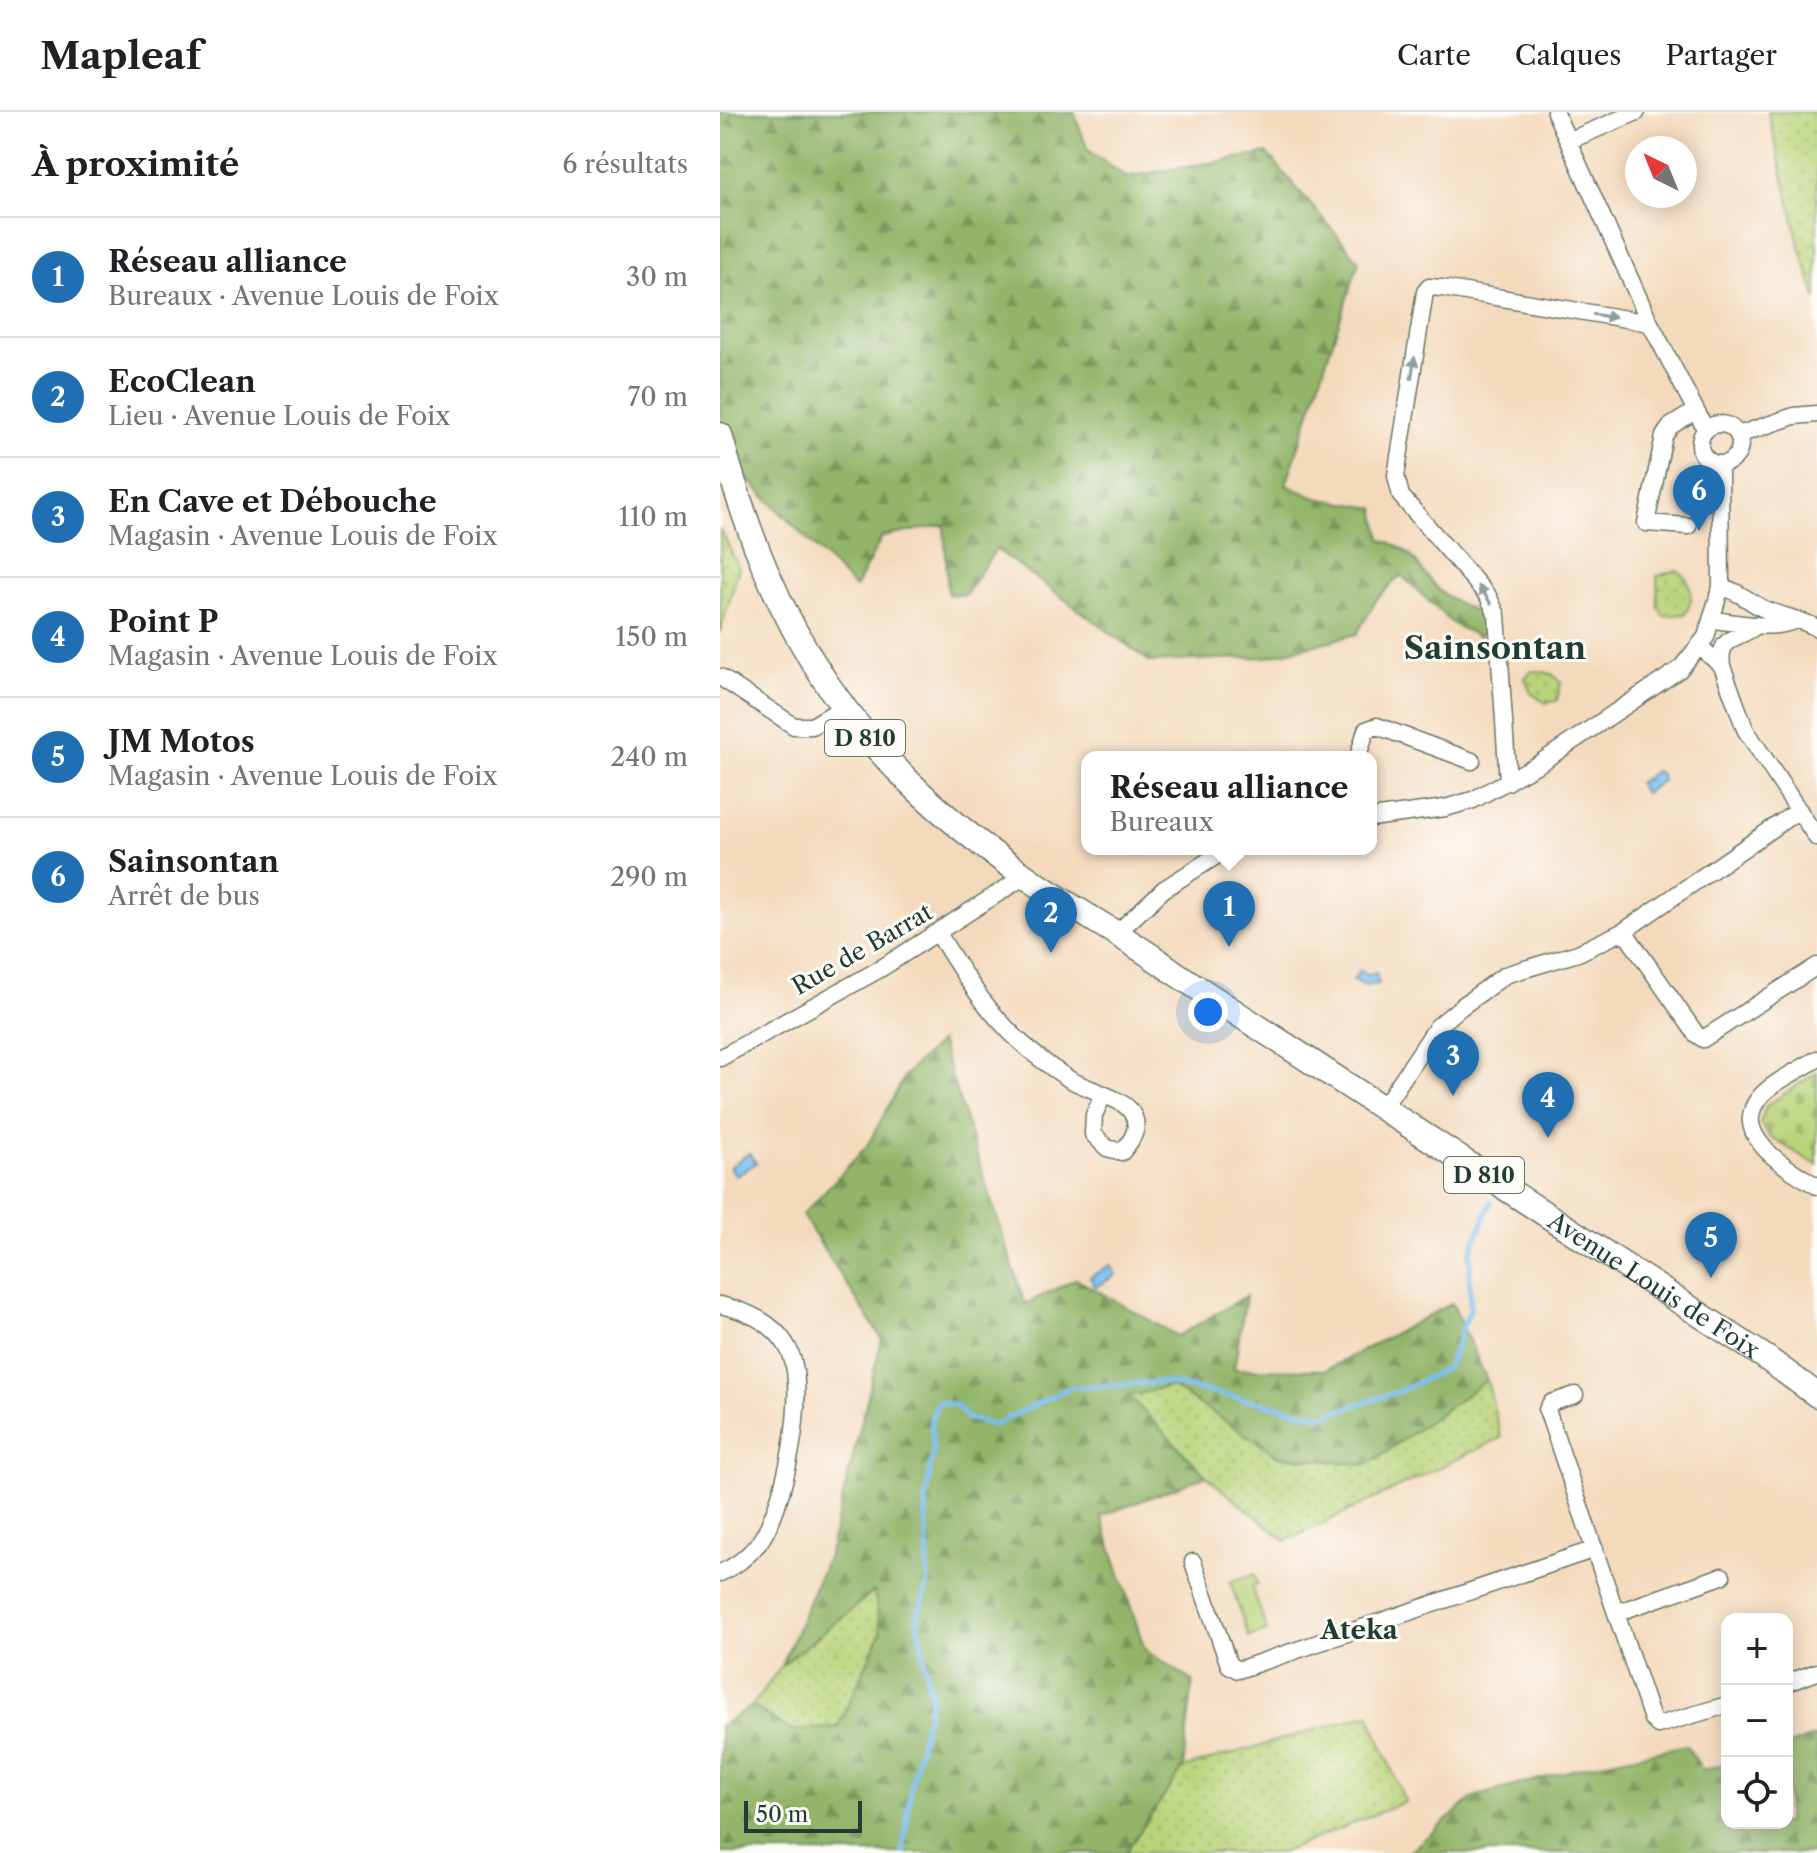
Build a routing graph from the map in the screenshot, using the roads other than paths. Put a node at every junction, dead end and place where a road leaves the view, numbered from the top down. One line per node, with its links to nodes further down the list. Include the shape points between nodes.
1 (1555, 112): 3 (street)
2 (1637, 112): 3 (street)
3 (1568, 141): 4 (street)
4 (1650, 323): 5 (street); 23 (street, one-way to 4, via 1497,615 1488,596 1401,496 1396,476 1425,292 1442,288)
5 (1695, 411): 7 (street); 11 (street, via 1664,436 1646,523)
6 (1817, 414): 9 (street)
7 (1706, 430): 9 (street, via 1724,424); 10 (street, via 1701,438 1704,456)
8 (720, 435): 20 (main road, Avenue Louis de Foix / D 810, via 772,589 807,658)
9 (1738, 435): 10 (street, via 1737,455)
10 (1720, 465): 12 (street)
11 (1688, 526)
12 (1721, 587): 13 (street); 14 (street)
13 (1714, 620): 15 (street); 17 (street)
14 (1796, 620): 15 (street); 16 (street)
15 (1757, 625): 18 (street, via 1726,642 1720,651)
16 (1817, 628)
17 (1700, 647): 18 (street); 23 (street, via 1680,669)
18 (1722, 666): 24 (street, via 1745,729)
19 (720, 677): 20 (street, via 794,726 812,726)
20 (842, 708): 28 (main road, Avenue Louis de Foix / D 810, via 908,783)
21 (1360, 751): 22 (street, via 1366,730 1377,726)
22 (1472, 761)
23 (1508, 782): 25 (street, via 1445,808)
24 (1799, 810): 26 (street); 29 (street)
25 (1377, 817)
26 (1817, 838)
27 (1218, 855): 30 (street, via 1164,889)
28 (1025, 876): 30 (main road, Avenue Louis de Foix / D 810); 31 (street, Rue de Barrat)
29 (1624, 931): 32 (street, via 1703,1039); 36 (street, via 1578,953 1505,975 1461,1007 1437,1027)
30 (1118, 932): 36 (main road, Avenue Louis de Foix / D 810)
31 (938, 933): 33 (street, Rue de Barrat); 35 (street, via 992,1016 1035,1055)
32 (1817, 966)
33 (720, 1058)
34 (1817, 1059): 37 (street, via 1760,1097 1750,1114 1753,1135 1762,1146)
35 (1103, 1096)
36 (1383, 1108): 40 (main road, Avenue Louis de Foix / D 810)
37 (1817, 1186)
38 (720, 1305): 43 (street, via 755,1315 788,1347 799,1394 788,1465 760,1541 743,1560)
39 (1575, 1395): 41 (street, via 1551,1403 1547,1410)
40 (1817, 1395)
41 (1595, 1549): 42 (street, via 1238,1670 1229,1665); 45 (street)
42 (1193, 1562)
43 (720, 1573)
44 (1722, 1576): 45 (street)
45 (1616, 1613): 48 (street, via 1654,1723)
46 (1817, 1672): 47 (street)
47 (1793, 1681)
48 (1721, 1707)

